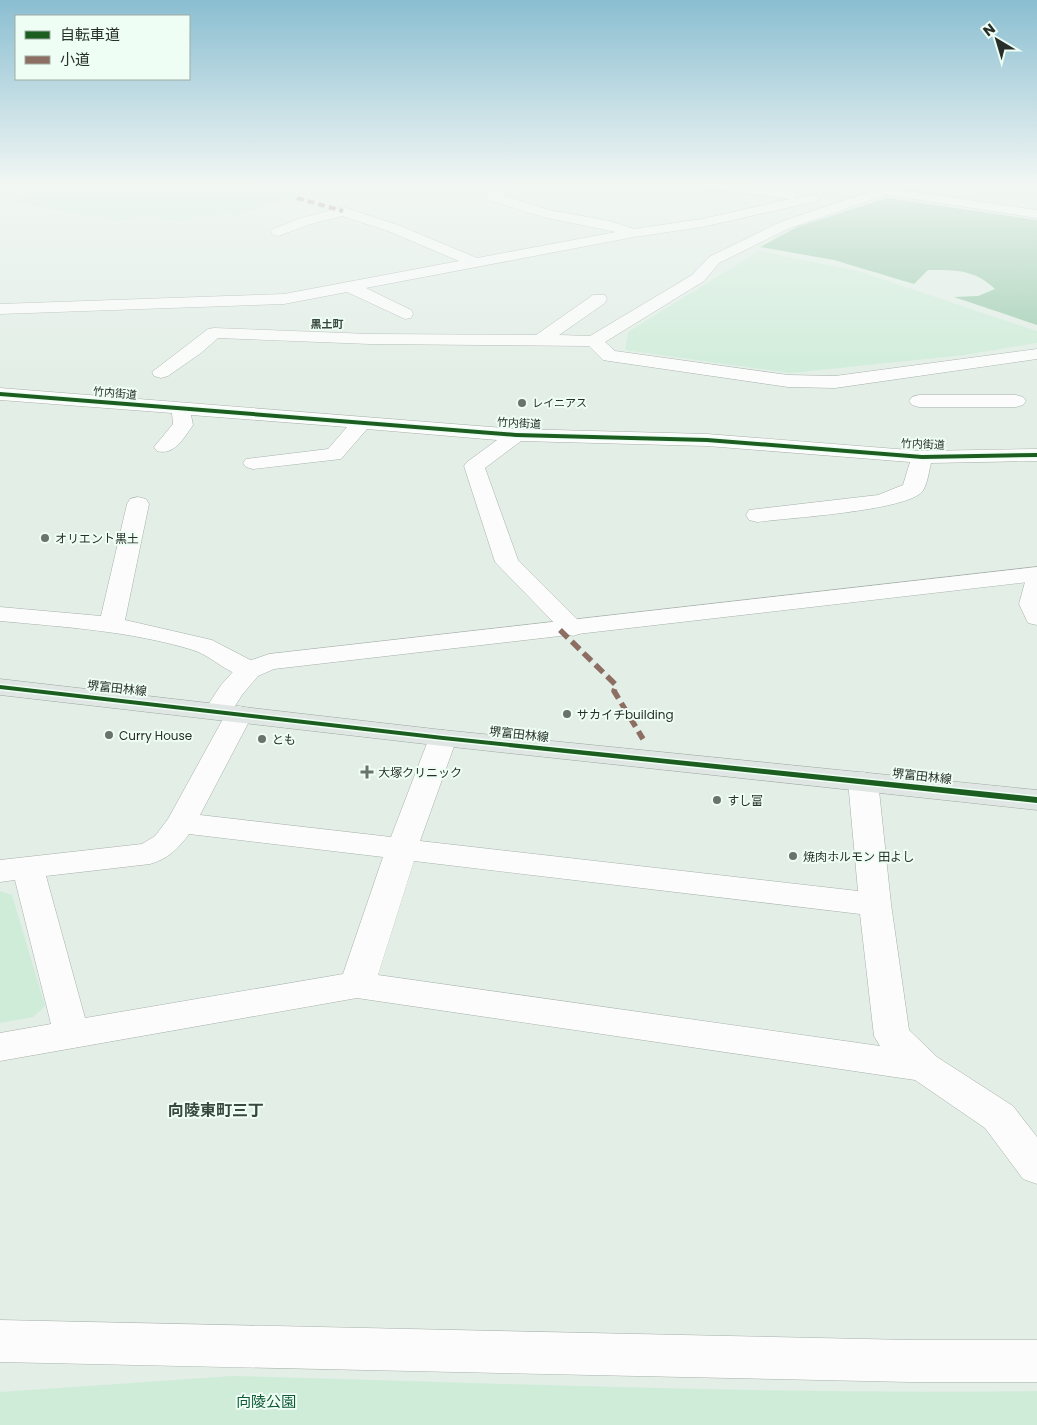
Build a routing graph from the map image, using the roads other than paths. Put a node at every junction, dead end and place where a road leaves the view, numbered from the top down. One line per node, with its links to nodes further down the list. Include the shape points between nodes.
1 (442, 248): 4 (street)
2 (552, 248): 4 (street)
3 (737, 248): 10 (street, via 714,260 698,278)
4 (476, 263): 5 (street)
5 (350, 287): 7 (street, via 284,299); 8 (street)
6 (599, 298): 9 (street)
7 (0, 309)
8 (405, 314)
9 (540, 340): 10 (street); 12 (street, via 370,339 214,333)
10 (594, 341): 13 (street, via 609,356 788,381)
11 (1037, 354): 13 (street)
12 (161, 372)
13 (983, 383): 15 (street); 16 (street)
14 (0, 394): 17 (street, 竹内街道)
15 (919, 401)
16 (1016, 401)
17 (181, 410): 18 (street, 竹内街道); 20 (street, via 183,425)
18 (362, 422): 19 (street, 竹内街道); 23 (street, via 334,455)
19 (516, 435): 22 (street, 竹内街道, via 707,440); 31 (street, via 474,466 507,562)
20 (164, 447)
21 (1037, 455): 22 (street, 竹内街道)
22 (922, 457): 25 (street, via 913,489 882,501)
23 (253, 463)
24 (138, 504): 30 (street)
25 (757, 514)
26 (1037, 574): 31 (street)
27 (1037, 582): 29 (street, via 1031,604)
28 (0, 614): 30 (street)
29 (1037, 618)
30 (112, 624): 32 (street, via 203,645)
31 (573, 628): 32 (street, via 269,662)
32 (249, 670): 34 (street, via 231,691)
33 (0, 687): 34 (main road, 堺富田林線)
34 (229, 713): 35 (main road, 堺富田林線); 38 (street)
35 (443, 738): 36 (main road, 堺富田林線); 39 (street)
36 (863, 781): 37 (main road, 堺富田林線); 41 (street)
37 (1034, 801)
38 (181, 823): 39 (street); 40 (street, via 166,842 150,854)
39 (402, 848): 41 (street); 42 (street)
40 (14, 870): 43 (street)
41 (875, 904): 45 (street, via 892,1036)
42 (357, 985): 43 (street); 45 (street)
43 (72, 1035): 44 (street)
44 (0, 1047)
45 (924, 1067): 46 (street, via 999,1117)
46 (1037, 1166)
47 (0, 1341): 48 (street)
48 (1037, 1361)

